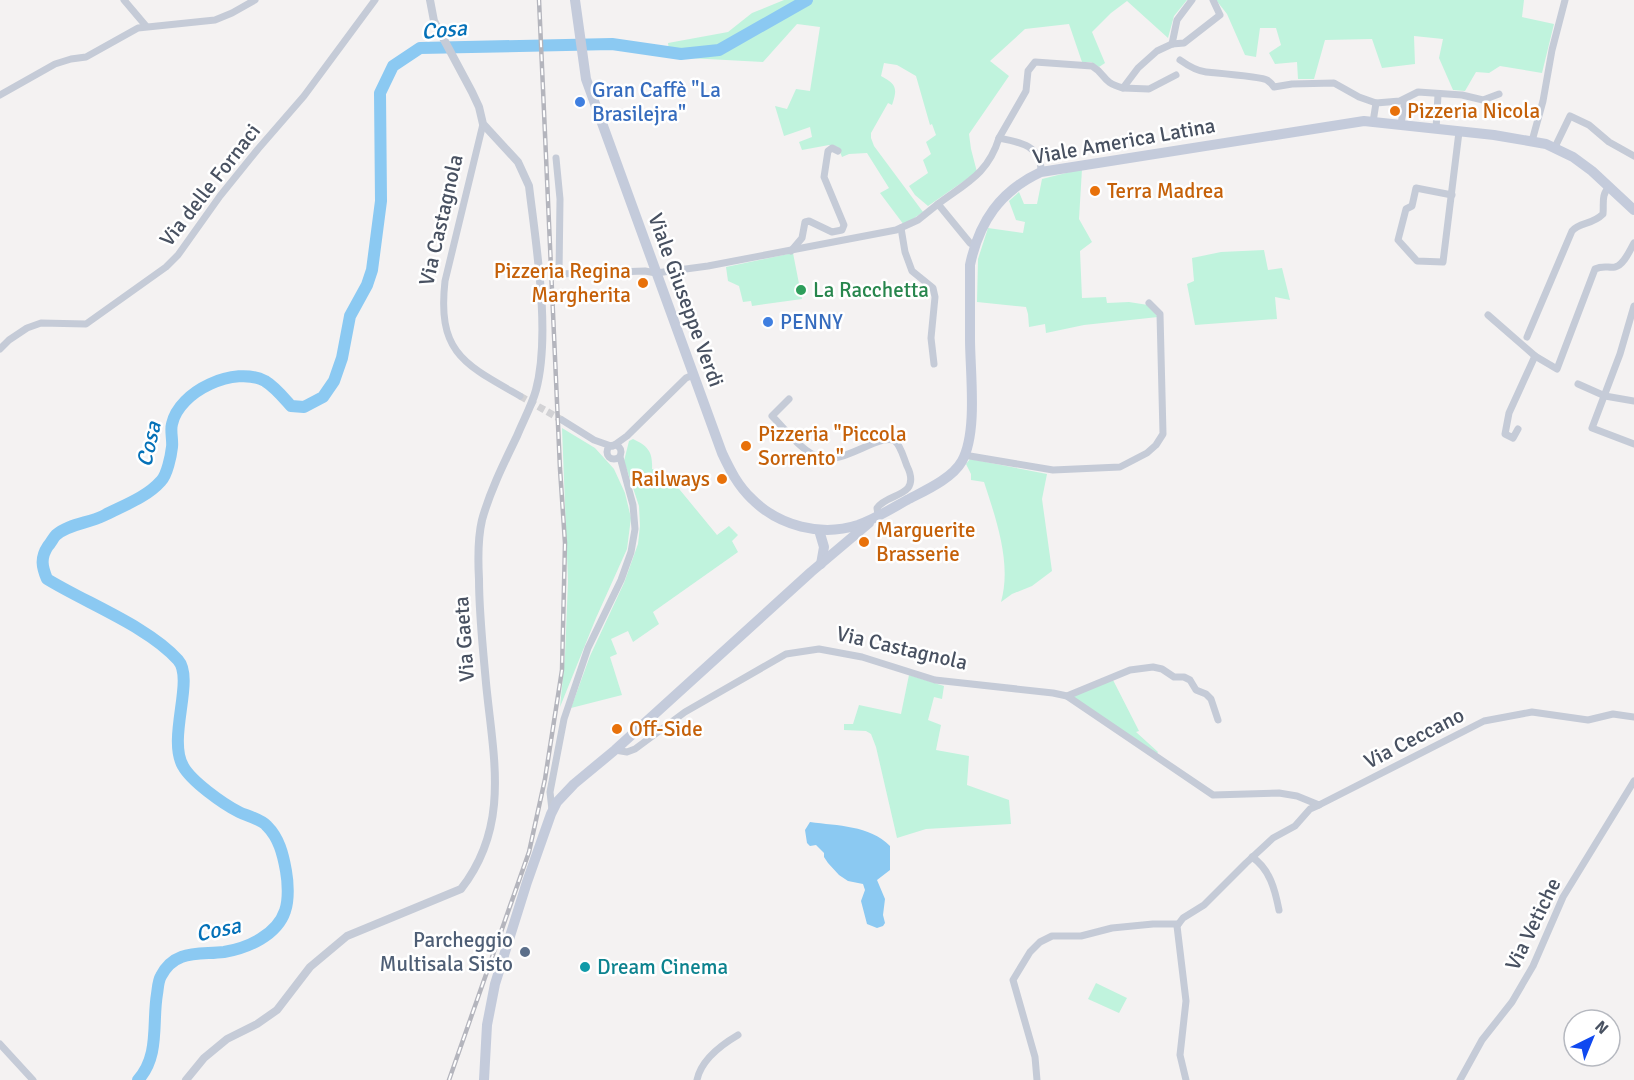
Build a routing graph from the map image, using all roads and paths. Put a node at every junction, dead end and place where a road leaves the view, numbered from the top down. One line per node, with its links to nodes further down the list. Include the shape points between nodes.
1 (124, 0): 9 (street)
2 (255, 0): 9 (street, via 215,20)
3 (375, 0): 44 (street, Via delle Fornaci, via 304,96 166,267 86,324 41,323 27,328)
4 (430, 0): 20 (street, Via Gaeta, via 434,21 479,107)
5 (575, 0): 39 (main road, Viale Giuseppe Verdi, via 588,86)
6 (1192, 0): 10 (street, via 1177,20)
7 (1213, 0): 10 (street, via 1220,15 1184,43)
8 (1565, 0): 25 (street)
9 (146, 26): 15 (street, via 86,57 55,64)
10 (1172, 44): 13 (street, via 1146,60)
11 (1180, 60): 18 (street, via 1205,72 1263,78 1274,87 1334,83)
12 (1176, 75): 13 (street, via 1149,89)
13 (1123, 88): 24 (street, via 1106,81 1092,66 1035,62 1028,71 1026,91)
14 (1499, 94): 16 (street, via 1483,100)
15 (0, 95)
16 (1438, 95): 17 (street, via 1418,92); 22 (street)
17 (1405, 100): 18 (street); 21 (street)
18 (1376, 103): 19 (street)
19 (1373, 122): 21 (main road, Viale America Latina); 30 (main road, Viale America Latina)
20 (483, 124): 49 (street, Via Castagnola, via 442,305 446,332 457,352 473,369); 81 (street, Via Gaeta, via 518,162 529,186 542,344 536,393 482,522 479,578 496,766 496,802 488,837 461,889 347,936 310,967 277,1010 227,1039)
21 (1401, 124): 22 (main road, Viale America Latina)
22 (1436, 129): 23 (main road, Viale America Latina)
23 (1459, 132): 25 (main road, Viale America Latina); 32 (street)
24 (999, 138): 30 (street, via 1036,151); 33 (street, via 989,163 977,176)
25 (1532, 141): 26 (main road, Viale America Latina)
26 (1555, 147): 28 (street, via 1570,116); 31 (main road, Viale America Latina)
27 (838, 151): 38 (street, via 828,151 824,177 844,225 842,230 832,232 805,222 802,238)
28 (1634, 156)
29 (556, 158): 39 (street, via 559,274)
30 (1041, 172): 37 (main road, Viale America Latina, via 1002,197 985,220)
31 (1609, 187): 34 (main road, Viale America Latina); 43 (street, via 1604,192 1604,214 1572,231)
32 (1452, 195): 32 (street, via 1416,188 1398,240 1417,261 1443,262)
33 (938, 204): 35 (street); 37 (street)
34 (1634, 210)
35 (901, 228): 38 (street); 46 (street, via 912,271 933,288)
36 (1634, 243): 45 (street, via 1621,264 1595,269 1557,369)
37 (974, 245): 60 (main road, Viale America Latina, via 970,265 971,409 969,443)
38 (791, 251): 39 (street)
39 (656, 273): 47 (main road, Viale Giuseppe Verdi)
40 (1149, 303): 60 (street, via 1160,314 1163,434 1156,445 1120,467 1053,470)
41 (1634, 306): 50 (street)
42 (1488, 315): 45 (street)
43 (1527, 337)
44 (0, 349)
45 (1535, 356): 54 (street, via 1509,414 1505,434 1513,438)
46 (933, 364)
47 (693, 375): 55 (street); 65 (main road, Viale Giuseppe Verdi, via 733,475 752,500 791,525)
48 (1578, 384): 50 (street)
49 (520, 396)
50 (1605, 396): 52 (street); 57 (street, via 1592,428)
51 (789, 399): 63 (street, via 772,416 804,448 822,459 847,455 880,441 895,441 911,481 908,488 881,503 877,508)
52 (1634, 401)
53 (562, 420): 56 (street)
54 (1518, 429)
55 (627, 436): 58 (street); 59 (street)
56 (594, 440): 58 (street); 61 (street)
57 (1634, 444)
58 (612, 446): 59 (street, via 618,447); 61 (street)
59 (621, 455): 61 (street); 62 (street)
60 (964, 455): 63 (main road, via 951,473)
61 (610, 456): 62 (street)
62 (623, 474): 74 (street, via 633,504 635,529 631,552 570,697 550,792)
63 (879, 515): 64 (main road); 66 (main road)
64 (840, 529): 65 (main road); 66 (main road, via 845,536)
65 (819, 530): 67 (main road, via 824,547)
66 (843, 545): 67 (main road)
67 (821, 564): 71 (main road)
68 (1067, 696): 70 (street, via 1130,670 1153,667 1190,680 1196,690 1211,699); 71 (street, Via Castagnola, via 935,680 862,657 819,649 786,654 685,712 635,749); 73 (street, Via Castagnola, via 1213,795 1279,793)
69 (1634, 717): 73 (street, Via Ceccano, via 1613,714 1588,720 1532,712 1484,721)
70 (1218, 720)
71 (615, 750): 74 (main road, via 568,789)
72 (1634, 781): 86 (street, Via Vetiche, via 1563,897 1512,1002 1482,1040)
73 (1318, 805): 75 (street, Via Ceccano)
74 (552, 810): 82 (main road, via 495,984 488,1025)
75 (1252, 857): 76 (street, via 1273,885); 77 (street, Via Ceccano, via 1204,905)
76 (1279, 910)
77 (1178, 924): 84 (street, via 1052,936 1030,952 1013,980 1035,1057); 85 (street, via 1186,1001 1179,1055)
78 (738, 1035): 83 (street, via 706,1061)
79 (0, 1044): 80 (street)
80 (33, 1080)
81 (186, 1080)
82 (486, 1080)
83 (697, 1080)
84 (1037, 1080)
85 (1186, 1080)
86 (1460, 1080)

